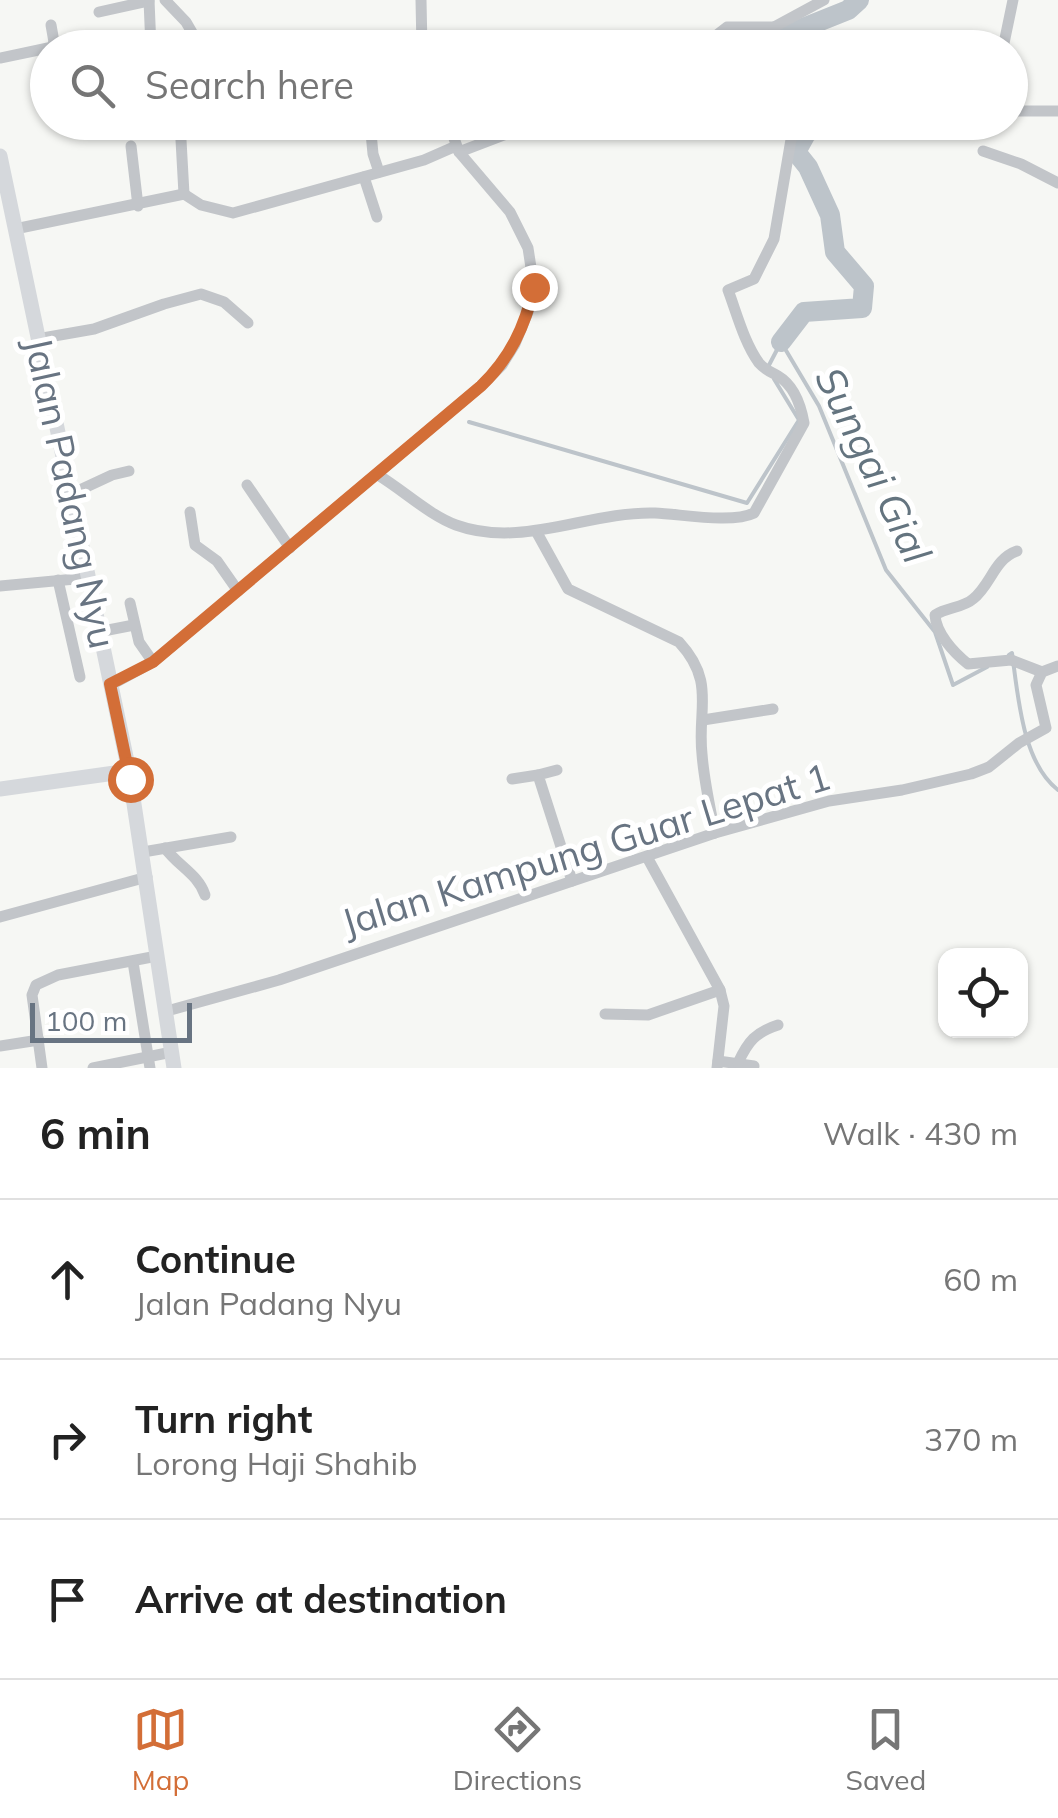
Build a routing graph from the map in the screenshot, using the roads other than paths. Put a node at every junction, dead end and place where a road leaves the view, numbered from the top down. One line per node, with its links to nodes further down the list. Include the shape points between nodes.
1 (165, 0): 11 (street)
2 (421, 0): 12 (street)
3 (824, 0): 8 (street)
4 (1013, 0): 15 (street)
5 (149, 1): 6 (street); 10 (street)
6 (99, 12)
7 (50, 25): 9 (street)
8 (774, 27): 13 (street); 14 (street)
9 (51, 30)
10 (150, 30)
11 (191, 30)
12 (422, 30)
13 (723, 30)
14 (774, 30)
15 (1007, 30)
16 (30, 52): 17 (street)
17 (0, 58)
18 (1028, 111): 19 (street)
19 (1058, 112)
20 (181, 140): 32 (street)
21 (372, 140): 29 (street)
22 (454, 140): 26 (street)
23 (487, 140): 26 (street)
24 (791, 140): 43 (street, via 774,239 754,279 728,290 750,348 765,370 784,379 804,423 754,513 735,520 621,513)
25 (131, 146): 33 (street)
26 (457, 149): 29 (street); 39 (street, via 520,228 533,269 528,312 502,365)
27 (983, 151): 31 (street)
28 (0, 156): 35 (street, Jalan Padang Nyu)
29 (379, 172): 30 (street)
30 (364, 177): 32 (street, via 233,213); 34 (street)
31 (1058, 183)
32 (184, 194): 33 (street)
33 (138, 206): 35 (street)
34 (376, 217)
35 (15, 229): 37 (street, Jalan Padang Nyu)
36 (248, 323): 37 (street, via 224,302 201,294 94,329)
37 (36, 339): 41 (street, Jalan Padang Nyu)
38 (130, 471): 41 (street)
39 (378, 474): 43 (street, via 456,525); 44 (street)
40 (247, 485): 44 (street)
41 (69, 496): 46 (street, Jalan Padang Nyu)
42 (190, 512): 49 (street, via 194,546 217,561)
43 (536, 532): 59 (street, via 568,589 680,642 693,657 704,694)
44 (290, 548): 49 (street)
45 (1017, 551): 55 (street, via 1001,561 972,601 941,610 935,622 968,664 1012,660)
46 (86, 578): 47 (street); 52 (street, Jalan Padang Nyu)
47 (58, 580): 48 (street); 56 (street)
48 (0, 586)
49 (238, 591): 53 (street)
50 (130, 603): 51 (street)
51 (134, 625): 52 (street); 53 (street)
52 (98, 632): 57 (street, Jalan Padang Nyu)
53 (153, 662): 57 (street)
54 (1058, 666): 55 (street)
55 (1042, 672): 60 (street, via 1036,685)
56 (80, 677)
57 (110, 684): 62 (street, Jalan Padang Nyu)
58 (773, 709): 59 (street)
59 (703, 720): 66 (street)
60 (1046, 730): 66 (street, Jalan Kampung Guar Lepat 1, via 971,774 829,801)
61 (557, 770): 63 (street)
62 (129, 771): 65 (street); 69 (street, Jalan Padang Nyu)
63 (538, 775): 64 (street); 72 (street)
64 (512, 779)
65 (0, 789)
66 (715, 832): 70 (street, Jalan Kampung Guar Lepat 1)
67 (231, 837): 68 (street)
68 (165, 848): 69 (street); 73 (street)
69 (142, 852): 71 (street, Jalan Padang Nyu)
70 (647, 857): 72 (street, Jalan Kampung Guar Lepat 1); 77 (street)
71 (147, 877): 74 (street); 75 (street, Jalan Padang Nyu)
72 (572, 881): 80 (street, Jalan Kampung Guar Lepat 1)
73 (205, 894)
74 (0, 917)
75 (157, 956): 76 (street); 78 (street, Jalan Padang Nyu)
76 (133, 962): 79 (street); 83 (street, via 36,985)
77 (720, 990): 81 (street, via 648,1016); 88 (street)
78 (164, 994): 79 (street); 80 (street, Jalan Padang Nyu)
79 (139, 999): 86 (street)
80 (167, 1011): 85 (street, Jalan Padang Nyu)
81 (605, 1014)
82 (778, 1025): 87 (street, via 754,1035)
83 (38, 1040): 84 (street); 90 (street)
84 (0, 1046)
85 (173, 1060): 86 (street)
86 (149, 1063): 91 (street)
87 (738, 1063): 88 (street); 89 (street)
88 (718, 1064)
89 (754, 1066)
90 (42, 1068)
91 (93, 1068)

